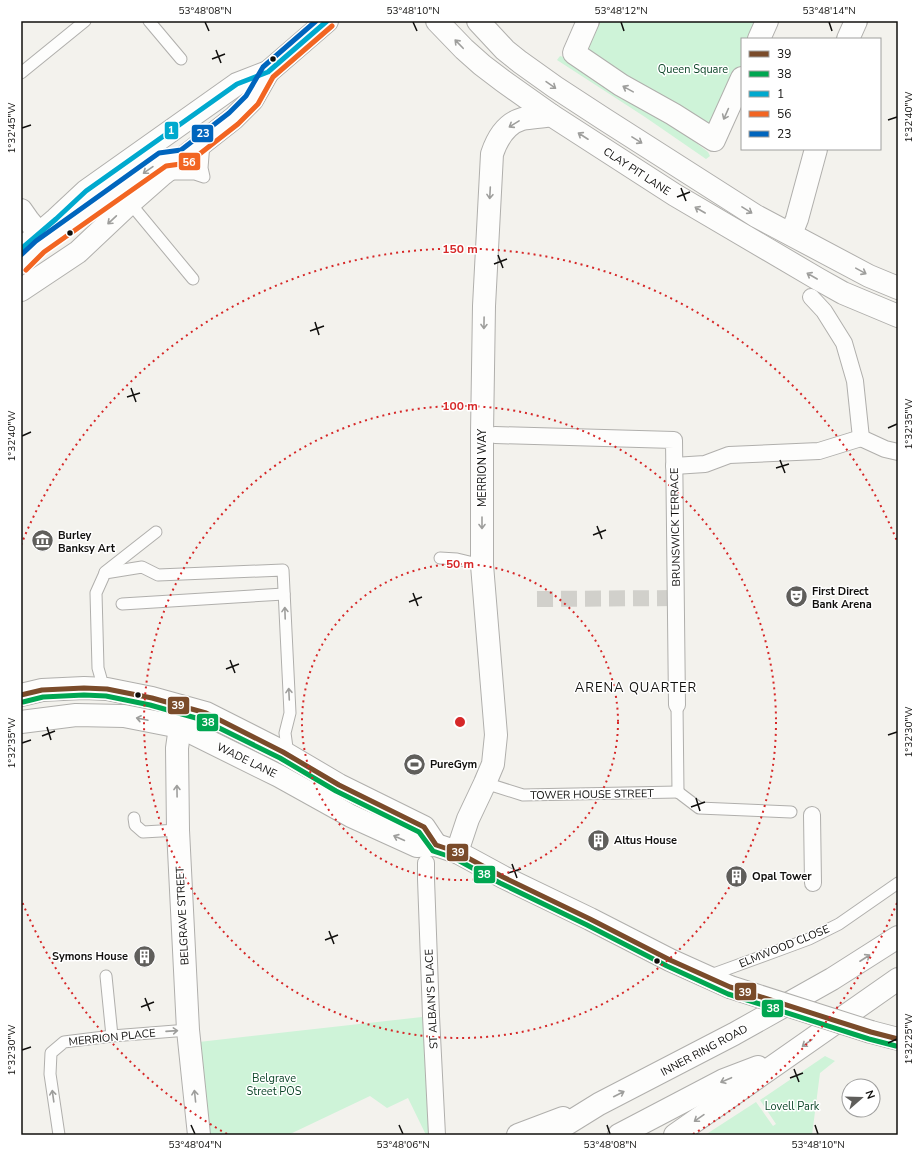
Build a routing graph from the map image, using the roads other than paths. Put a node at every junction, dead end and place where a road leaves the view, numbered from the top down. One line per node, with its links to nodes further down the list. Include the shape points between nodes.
1 (85, 21): 13 (lane)
2 (149, 21): 11 (lane)
3 (327, 21): 12 (main road)
4 (437, 21): 15 (main road, CLAY PIT LANE, one-way to 4, via 482,65)
5 (478, 21): 23 (main road, one-way to 23, via 505,50 555,88 756,216)
6 (588, 21): 14 (main road, one-way to 6, via 714,140 621,85 574,53)
7 (767, 21): 9 (main road)
8 (856, 21): 10 (main road)
9 (759, 38)
10 (848, 38)
11 (181, 59)
12 (268, 72): 16 (main road, via 252,100); 22 (main road, via 236,84 86,191)
13 (21, 73)
14 (741, 80)
15 (551, 115): 30 (main road, CLAY PIT LANE, one-way to 15, via 818,279 685,202); 37 (main road, MERRION WAY, one-way to 37, via 514,122 497,141 492,154 484,314)
16 (204, 143): 18 (main road); 19 (lane, via 204,177 195,174)
17 (816, 150): 23 (main road)
18 (184, 158): 19 (main road); 25 (lane, one-way to 25, via 163,159 40,247)
19 (163, 174): 20 (main road)
20 (130, 203): 26 (lane); 28 (main road, one-way to 28, via 78,252)
21 (21, 210): 22 (main road)
22 (40, 233): 24 (main road)
23 (790, 234): 27 (main road, one-way to 27)
24 (21, 249)
25 (21, 265)
26 (193, 279)
27 (898, 288)
28 (21, 290)
29 (811, 297): 32 (street, via 824,311 844,342 855,381)
30 (898, 316)
31 (495, 435): 34 (street, BRUNSWICK TERRACE, via 674,440)
32 (861, 438): 33 (street); 34 (street, via 819,451 729,455 705,464)
33 (898, 452)
34 (674, 466): 43 (street, BRUNSWICK TERRACE)
35 (156, 532): 38 (lane)
36 (440, 558): 37 (lane)
37 (482, 565): 50 (main road, MERRION WAY, via 496,735 493,764)
38 (105, 573): 39 (lane, via 142,567 158,575 283,570); 41 (lane, via 96,593 98,668 102,682)
39 (284, 594): 40 (lane); 47 (lane, one-way to 39, via 290,713)
40 (122, 604)
41 (120, 692): 42 (main road, WADE LANE, via 84,688 42,690); 44 (main road, WADE LANE)
42 (21, 695)
43 (677, 705): 51 (lane, BRUNSWICK TERRACE)
44 (206, 713): 46 (main road, via 192,718); 48 (main road, WADE LANE)
45 (21, 722): 46 (main road, WADE LANE, one-way to 45, via 124,716 76,715)
46 (180, 727): 52 (main road, WADE LANE); 56 (main road, BELGRAVE STREET, one-way to 46, via 177,748)
47 (285, 733): 48 (lane); 49 (lane)
48 (260, 741): 49 (main road, WADE LANE)
49 (288, 755): 52 (lane, via 296,776); 57 (main road, WADE LANE, via 339,785 424,827)
50 (485, 783): 51 (lane, TOWER HOUSE STREET, via 523,796); 58 (main road, MERRION WAY, via 468,819)
51 (678, 792): 53 (lane, via 698,808)
52 (320, 799): 57 (main road, WADE LANE, one-way to 52, via 417,846)
53 (791, 812)
54 (812, 815): 60 (street)
55 (134, 818): 56 (lane, via 135,825 143,832)
56 (178, 830): 66 (main road, BELGRAVE STREET)
57 (436, 845): 58 (main road, WADE LANE)
58 (457, 852): 64 (main road, WADE LANE, via 670,960)
59 (426, 863): 73 (street, ST ALBAN'S PLACE)
60 (813, 883)
61 (898, 883): 64 (lane, ELMWOOD CLOSE, via 834,926 809,939)
62 (898, 937): 70 (main road, INNER RING ROAD, one-way to 62, via 832,980)
63 (106, 976): 67 (lane)
64 (707, 976): 68 (main road, WADE LANE, bridge, via 730,987)
65 (898, 979): 69 (main road, one-way to 69)
66 (188, 1030): 67 (lane, MERRION PLACE, one-way to 66); 72 (main road, BELGRAVE STREET, one-way to 66)
67 (112, 1036): 71 (lane, MERRION PLACE, one-way to 67, via 50,1074 51,1053 64,1042)
68 (898, 1039)
69 (789, 1056): 76 (main road, one-way to 76, via 724,1080); 77 (main road, one-way to 77)
70 (600, 1104): 74 (main road); 75 (main road, INNER RING ROAD)
71 (59, 1135)
72 (199, 1135)
73 (437, 1135)
74 (518, 1135)
75 (549, 1135)
76 (619, 1135)
77 (675, 1135)

